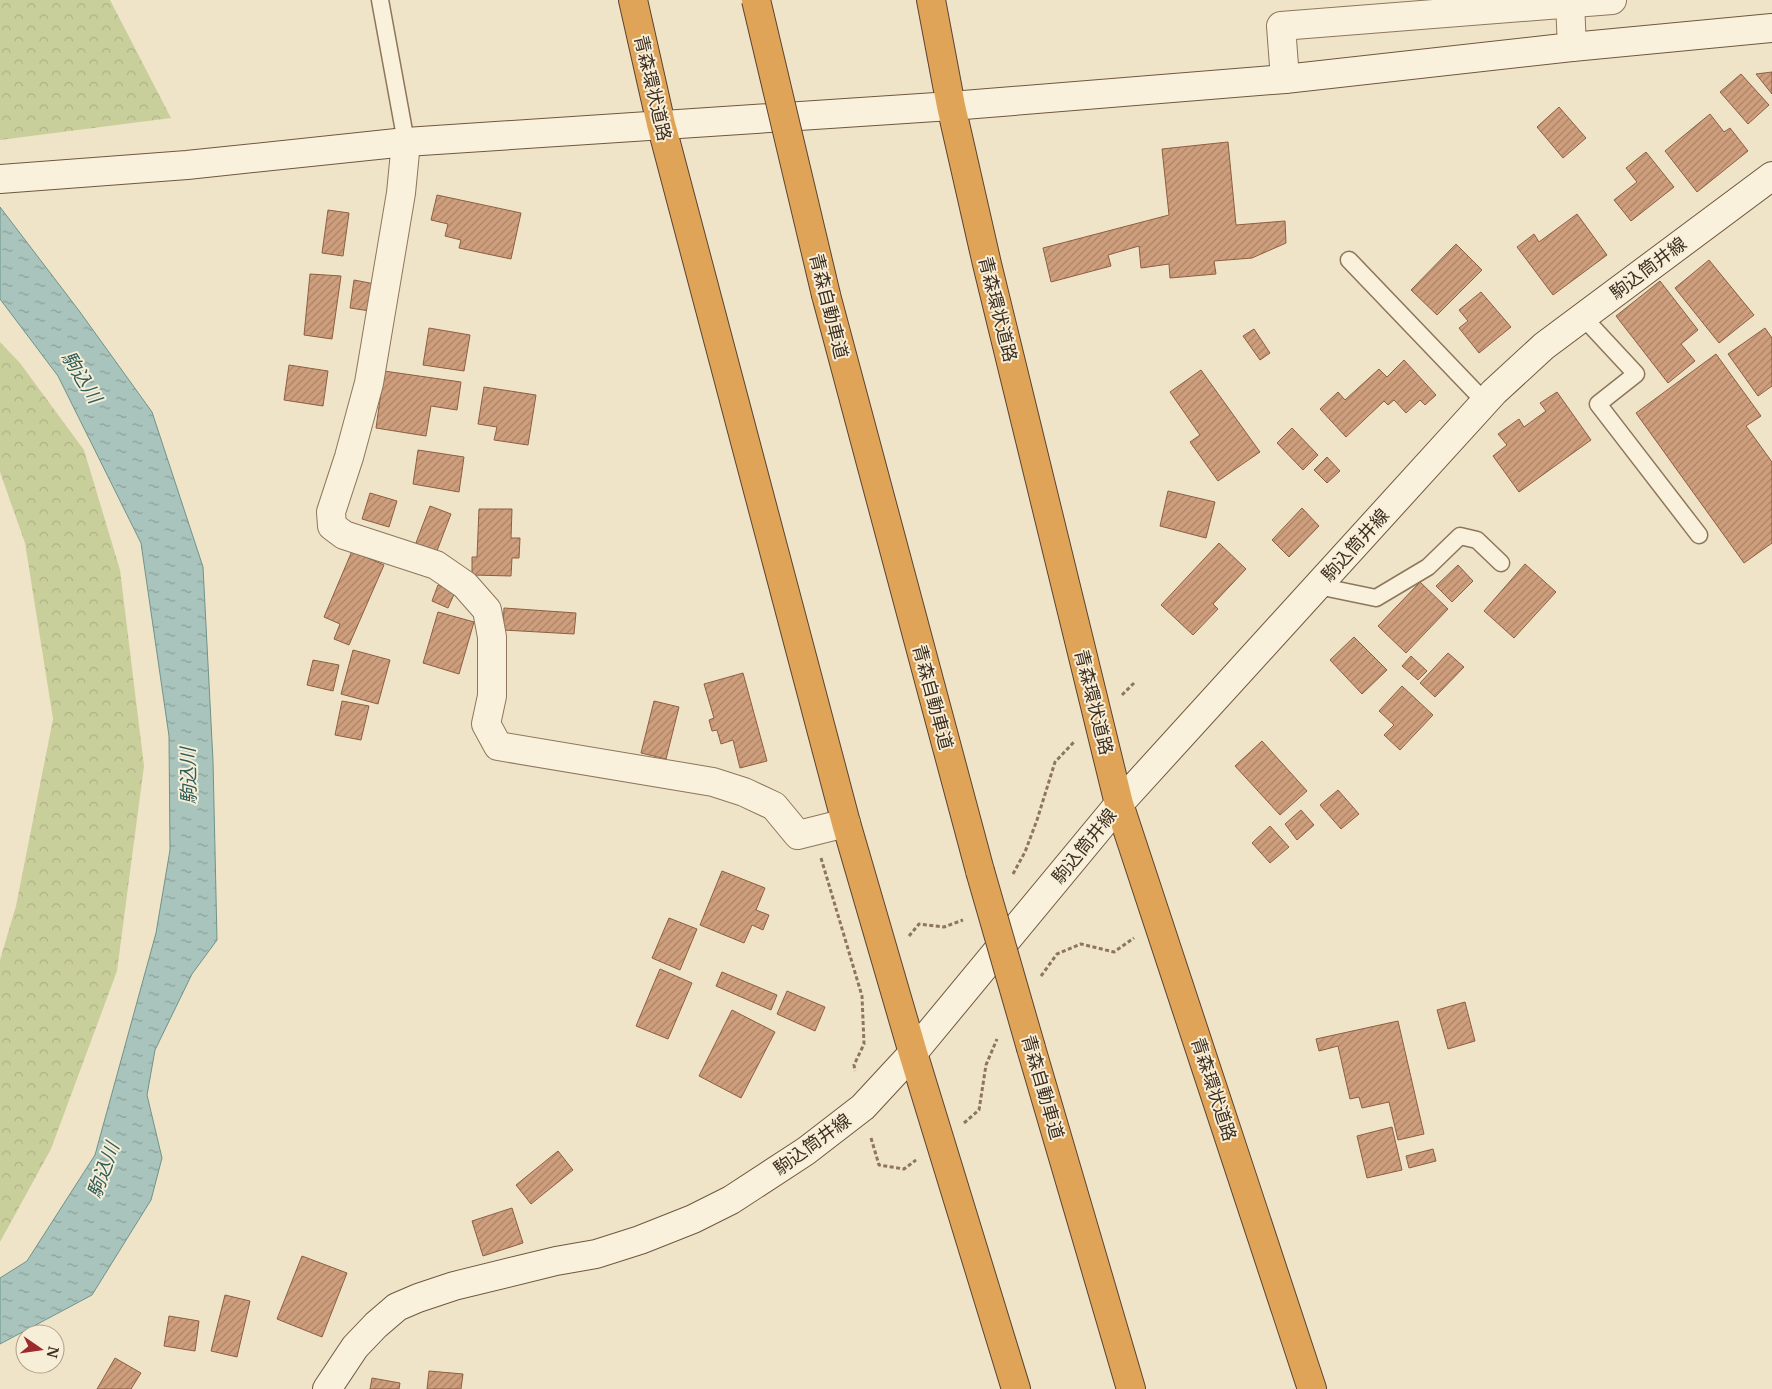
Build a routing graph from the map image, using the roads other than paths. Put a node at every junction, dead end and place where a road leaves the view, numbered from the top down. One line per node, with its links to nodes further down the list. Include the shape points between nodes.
1 (380, 0): 12 (lane)
2 (633, 0): 11 (highway, 青森環状道路)
3 (756, 0): 26 (highway, 青森自動車道, bridge, via 826,294 980,871)
4 (931, 0): 10 (highway, 青森環状道路)
5 (1612, 0): 6 (street)
6 (1570, 3): 8 (street); 9 (street, via 1281,26)
7 (1772, 28): 8 (street)
8 (1572, 47): 9 (street)
9 (1285, 80): 10 (street)
10 (951, 106): 11 (street); 21 (highway, 青森環状道路, via 986,264)
11 (661, 124): 12 (street); 22 (highway, 青森環状道路)
12 (406, 142): 14 (street, via 187,165); 22 (street, via 401,193 369,383 331,512 332,526 344,535 436,565 465,585 487,610 492,638 492,696 486,724 498,746 713,782 774,806 798,835)
13 (1772, 176): 16 (street, 駒込筒井線)
14 (0, 179)
15 (1349, 260): 17 (lane)
16 (1583, 317): 17 (street, 駒込筒井線, via 1544,346); 18 (lane, via 1636,374 1598,404)
17 (1485, 402): 20 (street, 駒込筒井線)
18 (1699, 535)
19 (1501, 563): 20 (lane, via 1477,540 1460,536 1428,567 1376,598)
20 (1318, 586): 21 (street, 駒込筒井線)
21 (1119, 804): 23 (street, 駒込筒井線); 27 (highway, 青森環状道路)
22 (846, 823): 23 (highway, 青森環状道路)
23 (913, 1053): 24 (street, 駒込筒井線, via 863,1107 731,1200 640,1240 596,1254 454,1286 398,1307 355,1347); 25 (highway, 青森環状道路)
24 (326, 1389)
25 (1016, 1389)
26 (1131, 1389)
27 (1312, 1389)

